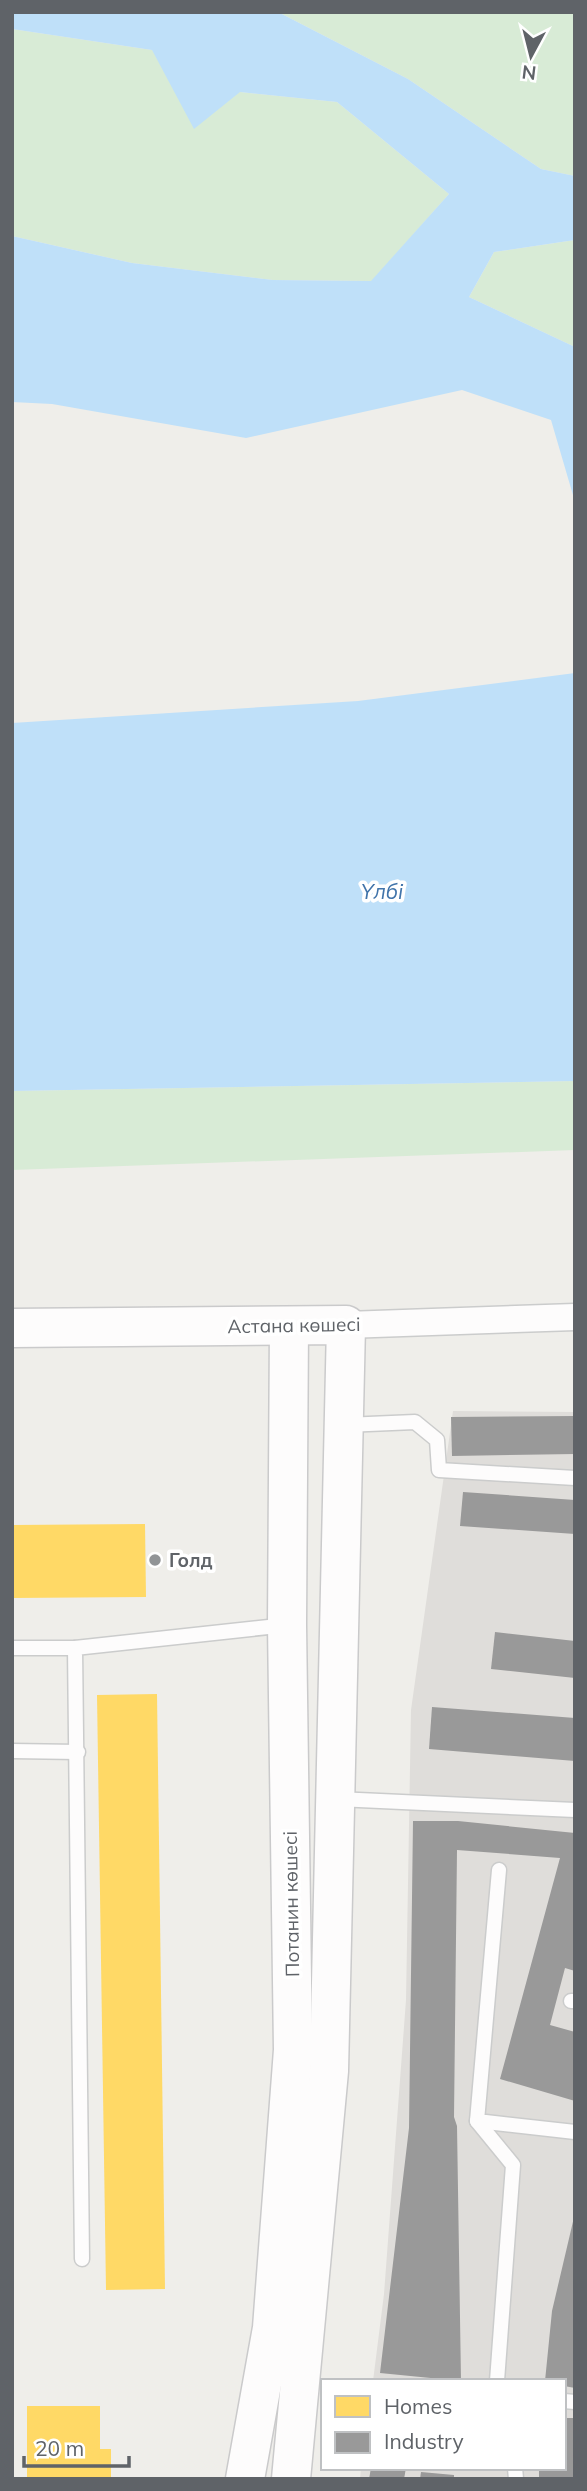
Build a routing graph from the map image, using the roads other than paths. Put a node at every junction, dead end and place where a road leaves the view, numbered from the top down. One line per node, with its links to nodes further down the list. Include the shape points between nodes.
1 (575, 1317): 2 (street, Астана көшесі)
2 (346, 1325): 3 (main road, Астана көшесі); 5 (main road, Потанин көшесі)
3 (289, 1326): 4 (main road, Астана көшесі); 7 (main road, Потанин көшесі)
4 (12, 1328)
5 (344, 1425): 6 (lane, via 415,1422 437,1440 439,1470); 12 (main road, Потанин көшесі)
6 (575, 1478)
7 (287, 1625): 9 (lane); 19 (main road, Потанин көшесі, via 293,2050 272,2328)
8 (12, 1648): 9 (lane)
9 (75, 1648): 11 (lane)
10 (12, 1751): 11 (lane)
11 (78, 1752): 17 (lane)
12 (335, 1799): 13 (lane); 20 (main road, Потанин көшесі, via 329,2071 305,2392)
13 (575, 1810)
14 (499, 1870): 15 (lane)
15 (477, 2121): 16 (lane); 18 (lane, via 513,2165)
16 (575, 2132)
17 (82, 2259)
18 (497, 2379)
19 (245, 2479)
20 (291, 2479)

